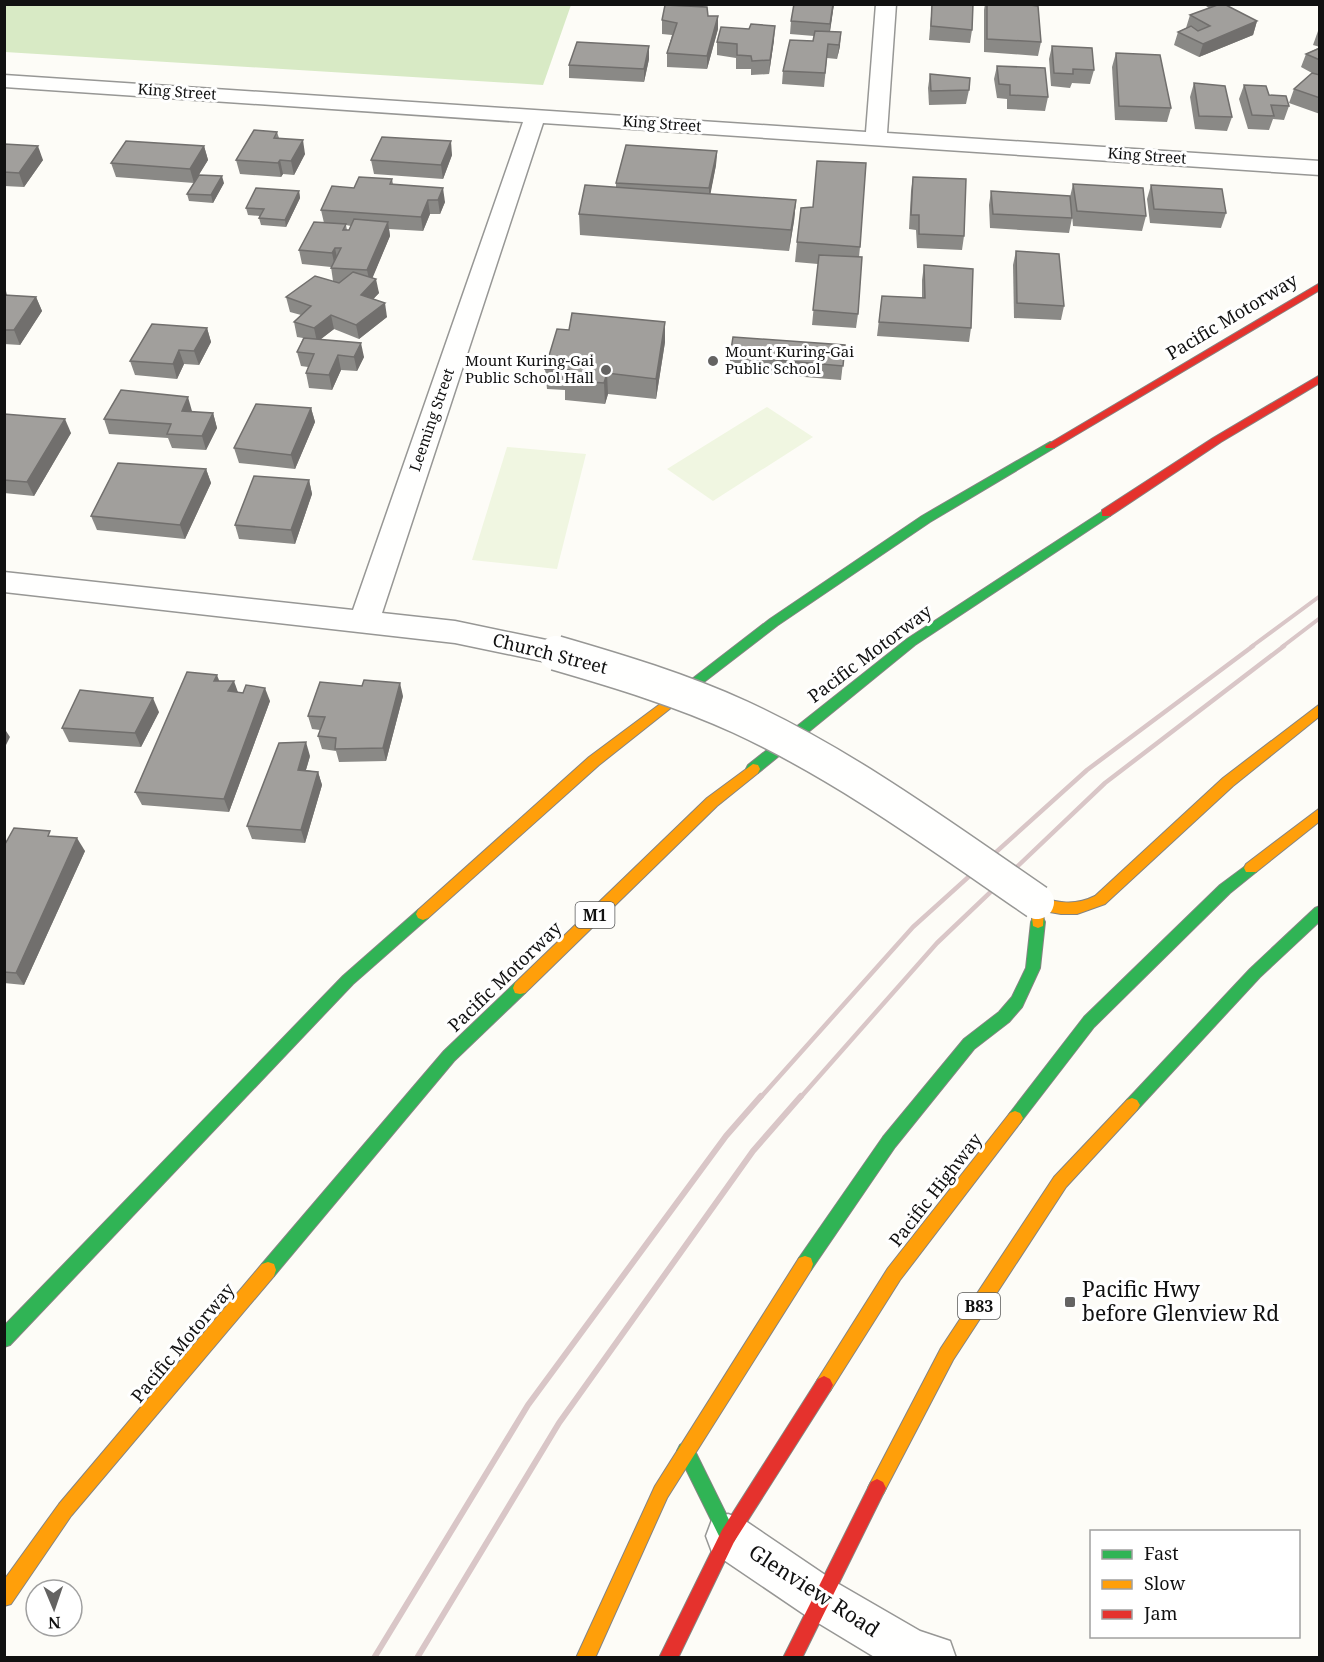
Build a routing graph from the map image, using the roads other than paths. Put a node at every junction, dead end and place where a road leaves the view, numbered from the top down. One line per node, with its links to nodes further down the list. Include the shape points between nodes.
1 (886, 4): 4 (street)
2 (4, 81): 3 (street, King Street)
3 (535, 116): 4 (street, King Street); 9 (street, Leeming Street)
4 (876, 139): 5 (street, King Street)
5 (1320, 168)
6 (1320, 286): 14 (main road, Pacific Motorway, via 926,519 774,622 594,761 348,980)
7 (1320, 378): 17 (main road, Pacific Motorway / M1, via 1217,440 911,642 712,802 449,1056 65,1510)
8 (4, 582): 9 (street, Church Street)
9 (364, 622): 12 (street, Church Street, bridge, via 455,632 556,652 647,679 740,717 880,794)
10 (1320, 709): 12 (main road, via 1228,782 1100,900 1065,911)
11 (1320, 813): 16 (main road, Pacific Highway, via 1225,889 1089,1022 894,1274)
12 (1037, 902): 15 (main road, via 1038,936 1033,968 1017,1002 969,1044 888,1142 793,1281)
13 (1320, 912): 18 (main road, B83, via 1255,973 1060,1182 947,1354)
14 (4, 1339)
15 (686, 1451): 16 (main road); 19 (main road, via 661,1492)
16 (728, 1536): 18 (street, Glenview Road); 20 (main road, Pacific Highway)
17 (4, 1597)
18 (821, 1599): 21 (main road, B83); 22 (street, Glenview Road, via 911,1652)
19 (585, 1658)
20 (668, 1658)
21 (792, 1658)
22 (933, 1658)

